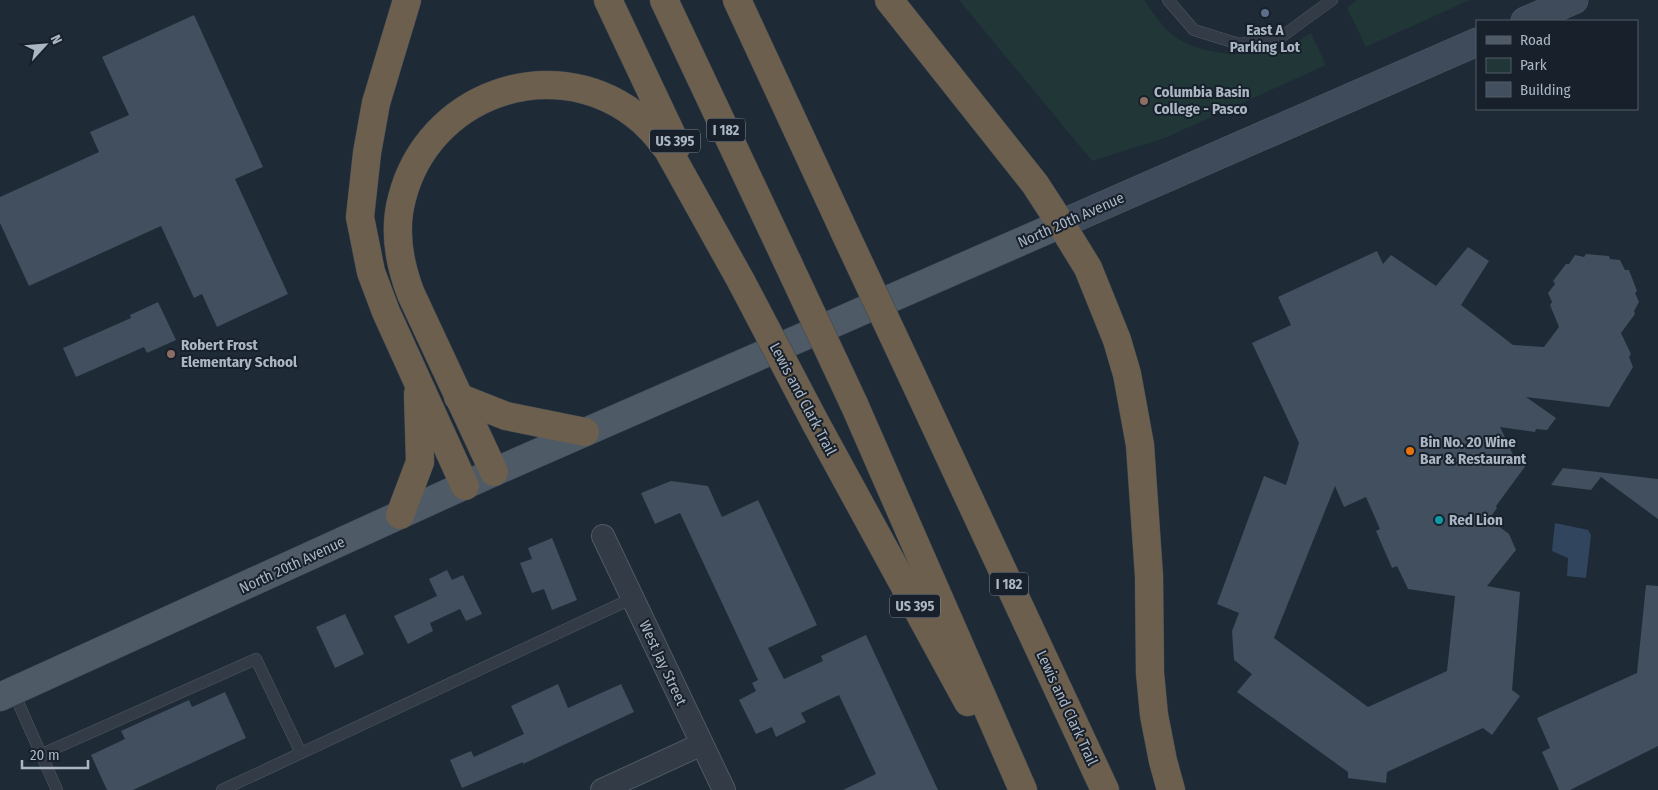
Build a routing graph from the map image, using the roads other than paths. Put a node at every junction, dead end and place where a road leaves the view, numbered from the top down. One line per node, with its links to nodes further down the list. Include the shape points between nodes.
1 (407, 0): 13 (highway, via 376,103 360,217 371,272)
2 (608, 0): 12 (highway, Lewis and Clark Trail / US 395)
3 (664, 0): 30 (highway, I 182, bridge, via 854,404)
4 (737, 0): 31 (highway, Lewis and Clark Trail / I 182, bridge)
5 (889, 0): 11 (highway, via 1035,184)
6 (1168, 0): 7 (lane, via 1194,30 1239,44 1281,37)
7 (1332, 0)
8 (1574, 0): 9 (main road)
9 (1527, 20)
10 (1476, 42): 11 (main road, North 20th Avenue)
11 (1061, 224): 15 (main road, North 20th Avenue); 32 (highway, via 1088,268 1127,374 1140,445 1154,715)
12 (741, 281): 14 (highway, via 668,150 635,114 592,92 568,86 519,87 496,94 473,104 435,134 409,175 398,223 402,271); 29 (highway, Lewis and Clark Trail / US 395, bridge)
13 (417, 380): 17 (highway); 18 (highway, via 420,462)
14 (458, 397): 15 (highway, via 506,416); 16 (highway)
15 (584, 432): 16 (main road, North 20th Avenue)
16 (494, 472): 17 (main road, North 20th Avenue)
17 (465, 486): 18 (main road, North 20th Avenue)
18 (400, 515): 21 (main road, North 20th Avenue)
19 (603, 536): 20 (street, West Jay Street)
20 (632, 598): 22 (street, West Jay Street); 23 (lane)
21 (6, 694): 24 (lane)
22 (702, 744): 27 (street); 28 (street, West Jay Street)
23 (301, 753): 24 (lane, via 256,659); 26 (lane)
24 (40, 755): 25 (lane)
25 (57, 790)
26 (222, 790)
27 (602, 790)
28 (724, 790)
29 (1015, 790)
30 (1023, 790)
31 (1105, 790)
32 (1171, 790)

